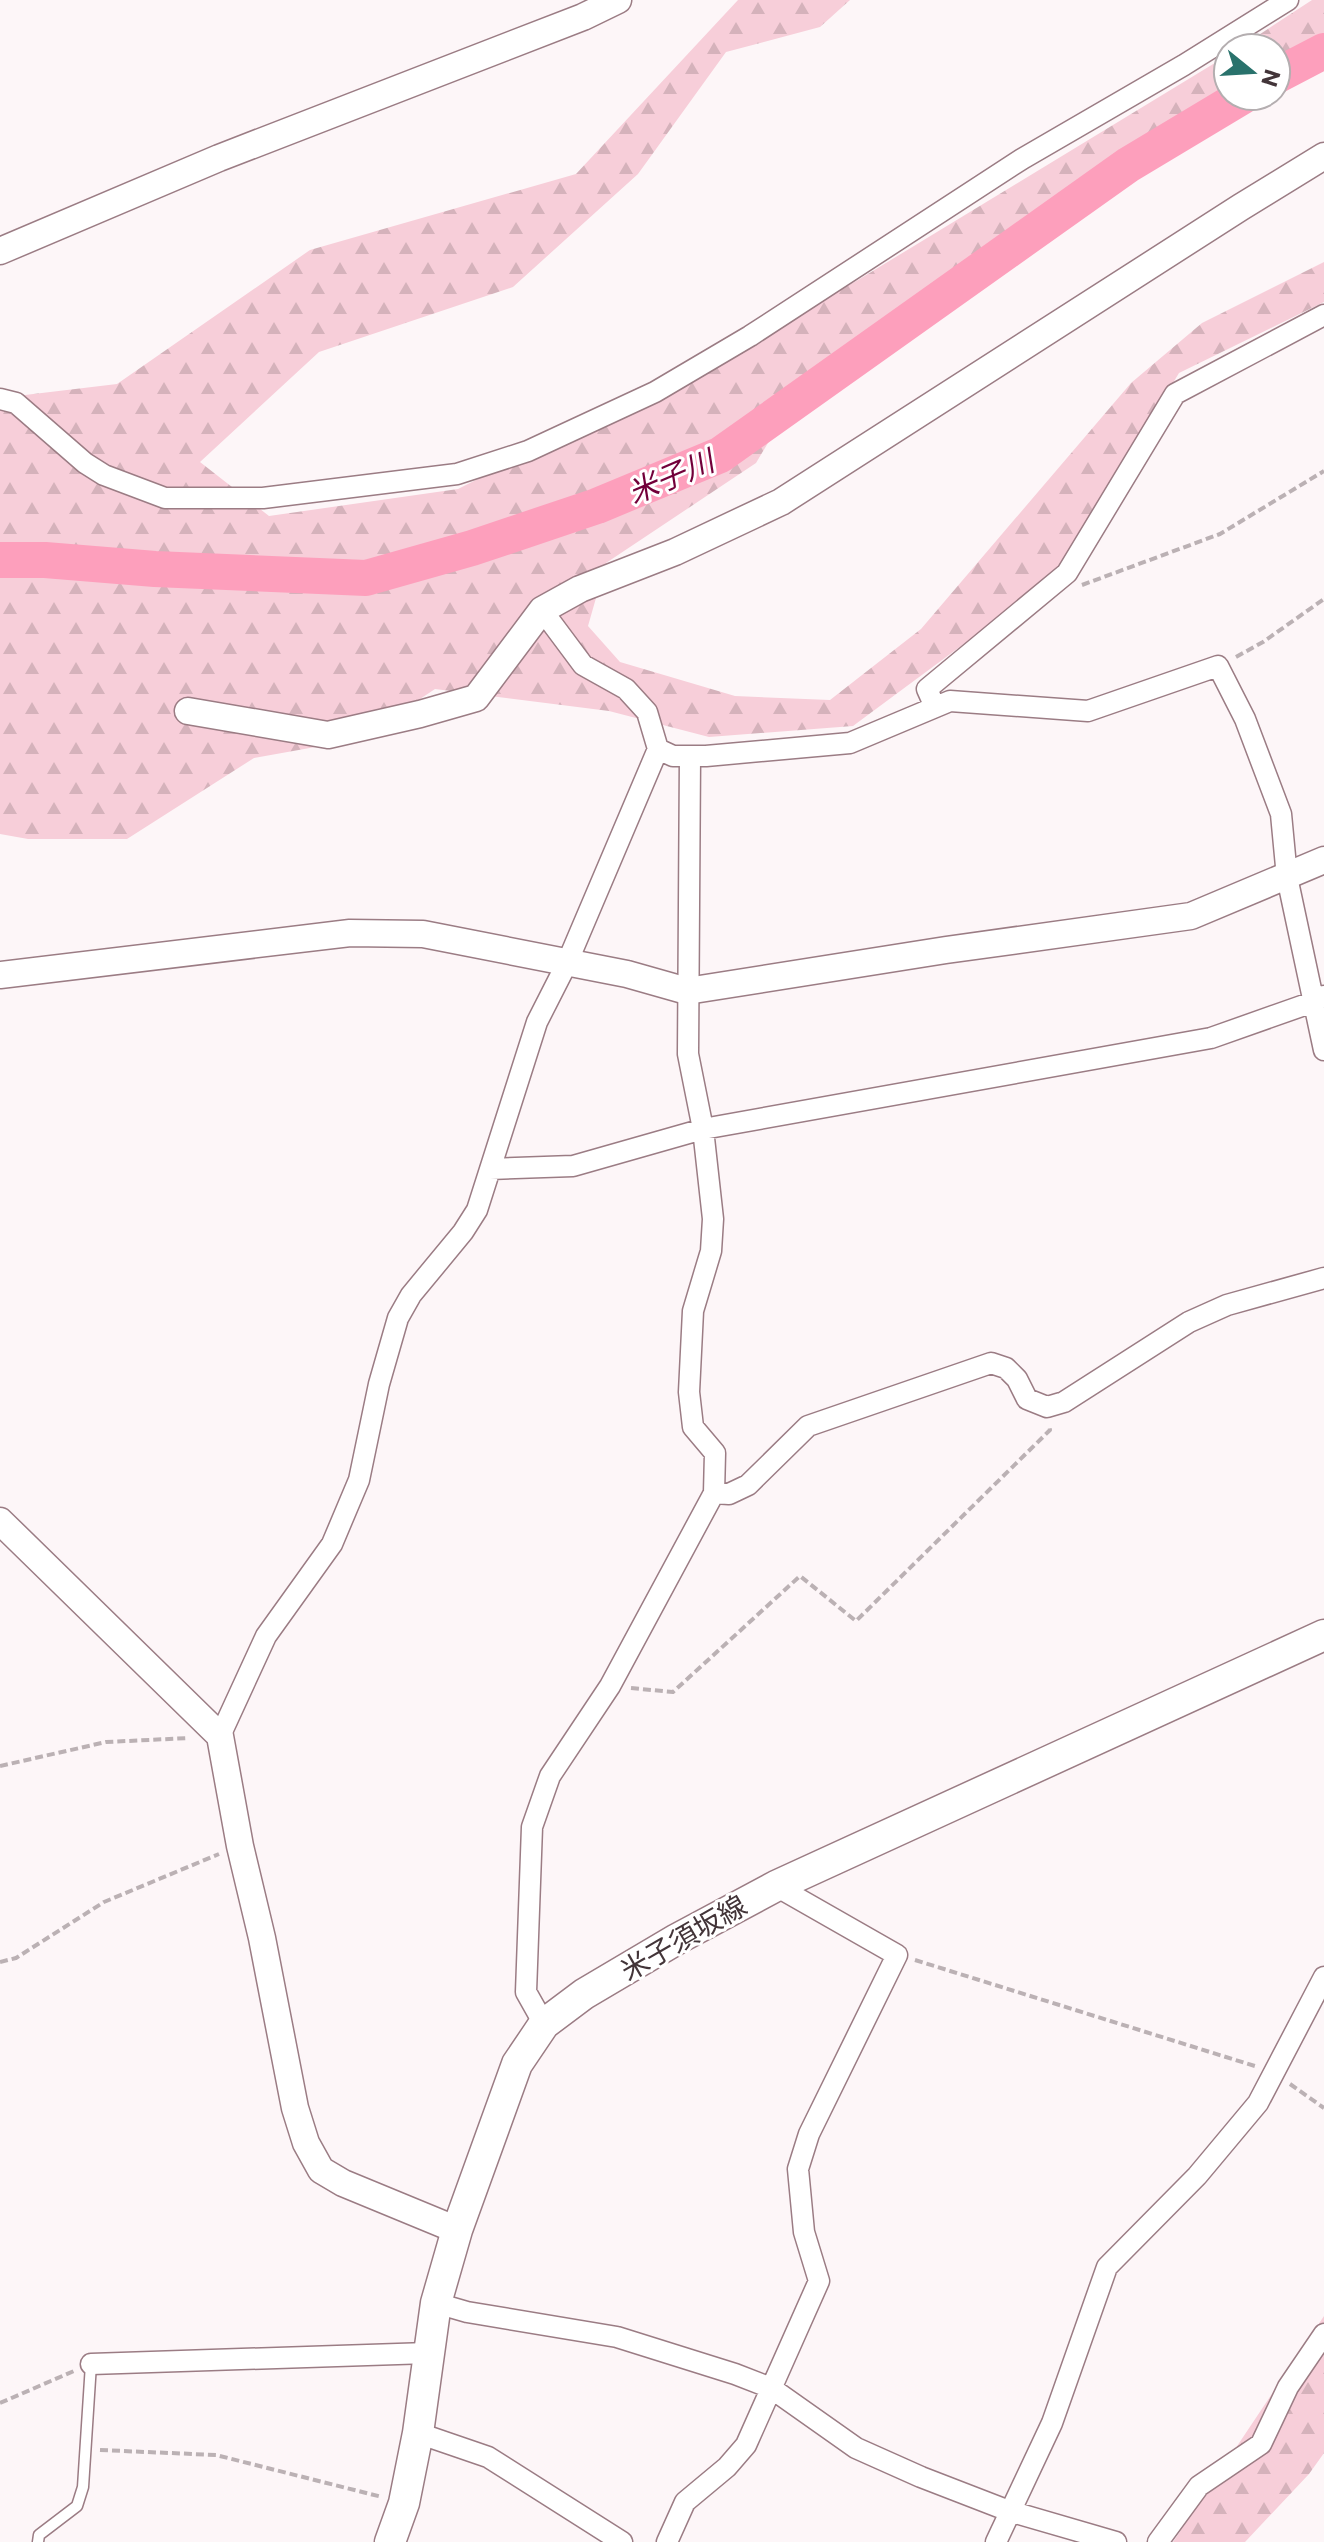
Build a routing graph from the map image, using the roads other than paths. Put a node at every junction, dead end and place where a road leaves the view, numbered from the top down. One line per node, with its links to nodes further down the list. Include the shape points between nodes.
1 (618, 0): 4 (street)
2 (1288, 0): 6 (street, via 1022,159 655,392 528,451 457,474 263,498 165,498 104,475 16,403)
3 (1324, 156): 7 (street, via 781,502)
4 (0, 251)
5 (1324, 315): 8 (street, via 1175,394 1067,573 927,689)
6 (0, 399)
7 (542, 610): 9 (street, via 476,698 420,714 328,735); 10 (street, via 583,665 626,689 647,712)
8 (935, 707): 11 (street, via 850,743); 13 (street, via 950,701 1088,711 1218,666 1245,719 1281,814)
9 (188, 711)
10 (658, 749): 11 (street); 14 (street)
11 (690, 756): 16 (street)
12 (1324, 860): 13 (street)
13 (1287, 877): 16 (street, via 1191,916); 17 (street)
14 (567, 963): 15 (street, via 423,934 350,933); 16 (street); 20 (street, via 537,1022)
15 (0, 975)
16 (687, 991): 19 (street, via 688,1054)
17 (1319, 999): 18 (street); 19 (street, via 1211,1038)
18 (1324, 1050)
19 (703, 1129): 20 (street, via 573,1166); 22 (street, via 713,1219 711,1251 693,1311 689,1392 693,1427 715,1453)
20 (490, 1169): 25 (street, via 477,1210 398,1318 359,1480 332,1544 266,1636)
21 (1324, 1278): 22 (street, via 1227,1305 1189,1322 1064,1402 1047,1407 1027,1399 1017,1379 991,1363 808,1426 748,1485 729,1494)
22 (714, 1493): 28 (street, via 610,1686 550,1776 532,1827 526,1992)
23 (0, 1521): 25 (street)
24 (1324, 1635): 26 (main road, 米子須坂線)
25 (220, 1736): 29 (street, via 306,2143 321,2170 343,2183)
26 (776, 1886): 28 (main road, 米子須坂線, via 584,1994); 34 (street, via 897,1955 809,2134 798,2169 804,2232 819,2281)
27 (1324, 1977): 36 (street, via 1258,2103 1197,2176 1107,2267 1052,2423)
28 (544, 2024): 29 (main road, 米子須坂線, via 517,2064)
29 (457, 2230): 30 (main road, 米子須坂線)
30 (436, 2303): 32 (main road, 米子須坂線); 34 (street, via 617,2337)
31 (1324, 2334): 43 (street, via 1288,2387 1261,2444 1199,2486)
32 (428, 2353): 33 (street); 35 (main road, 米子須坂線)
33 (91, 2364): 37 (lane, via 83,2487 77,2506 39,2535)
34 (771, 2388): 36 (street, via 856,2448); 40 (street, via 746,2445 685,2502)
35 (418, 2433): 38 (main road, 米子須坂線); 39 (street, via 488,2457)
36 (1009, 2511): 41 (street); 42 (street)
37 (38, 2542)
38 (390, 2542)
39 (622, 2542)
40 (667, 2542)
41 (996, 2542)
42 (1116, 2542)
43 (1158, 2542)

